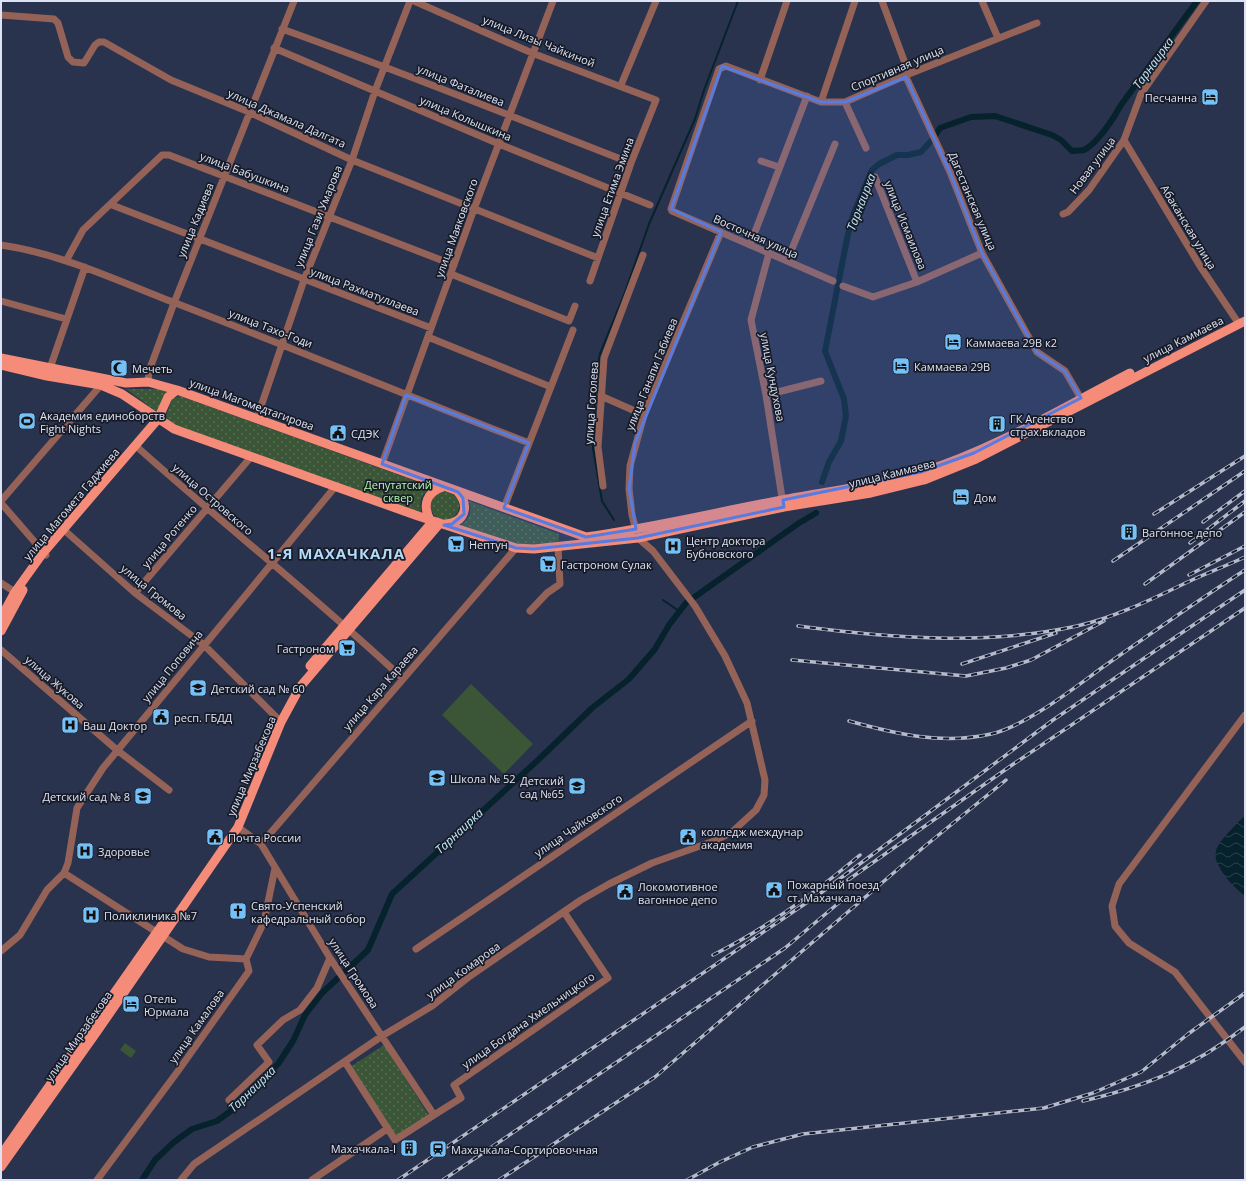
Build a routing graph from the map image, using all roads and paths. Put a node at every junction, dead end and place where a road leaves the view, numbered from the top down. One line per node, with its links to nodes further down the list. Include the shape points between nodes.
1 (294, 1): 13 (street, улица Кадиева)
2 (410, 1): 17 (street, улица Гази Умарова)
3 (414, 1): 16 (street, улица Лизы Чайкиной)
4 (553, 1): 16 (street, улица Маяковского)
5 (656, 1): 20 (street)
6 (787, 1): 19 (street)
7 (855, 1): 24 (street)
8 (882, 1): 18 (street, Дагестанская улица)
9 (982, 1): 14 (street)
10 (1206, 1): 28 (street, Новая улица, via 1141,94)
11 (1, 14): 26 (street, улица Джамала Далгата, via 54,19 58,23 68,58 73,62 84,62 95,45 104,42 171,80)
12 (1037, 23): 14 (street, Спортивная улица)
13 (282, 29): 15 (street, улица Кадиева); 17 (street, улица Фаталиева)
14 (998, 38): 18 (street, Спортивная улица)
15 (274, 48): 21 (street, улица Колышкина); 26 (street, улица Кадиева)
16 (532, 53): 20 (street, улица Лизы Чайкиной); 27 (street, улица Маяковского)
17 (386, 66): 21 (street, улица Гази Умарова); 27 (street, улица Фаталиева)
18 (907, 75): 25 (street, Спортивная улица); 50 (street, Дагестанская улица)
19 (760, 80): 22 (street, Спортивная улица); 42 (street, Спортивная улица, via 726,66 719,69)
20 (621, 85): 23 (street, улица Лизы Чайкиной)
21 (375, 90): 29 (street, улица Колышкина); 32 (street, улица Гази Умарова)
22 (807, 96): 24 (street, Спортивная улица); 35 (street)
23 (656, 100): 34 (street, улица Етима Эмина)
24 (821, 102): 25 (street, Спортивная улица)
25 (845, 102): 31 (street)
26 (249, 112): 32 (street, улица Джамала Далгата); 36 (street, улица Кадиева)
27 (509, 116): 29 (street, улица Маяковского); 34 (street, улица Фаталиева)
28 (1124, 140): 43 (street, Новая улица, via 1089,190); 68 (street, Абаканская улица, via 1200,266)
29 (498, 144): 38 (street, улица Колышкина); 41 (street, улица Маяковского)
30 (835, 144): 54 (street)
31 (866, 148)
32 (352, 160): 41 (street, улица Джамала Далгата); 44 (street, улица Гази Умарова)
33 (762, 161): 35 (street)
34 (631, 163): 38 (street, улица Етима Эмина)
35 (779, 167): 47 (street)
36 (224, 175): 39 (street, улица Бабушкина, via 162,155); 44 (street, улица Бабушкина); 46 (street, улица Кадиева)
37 (876, 177): 61 (street, улица Исмаилова)
38 (620, 193): 40 (street, улица Колышкина); 52 (street, улица Етима Эмина)
39 (112, 205): 46 (street, улица Рахматуллаева); 53 (street, улица Бабушкина, via 83,230)
40 (650, 205)
41 (474, 209): 52 (street, улица Джамала Далгата); 55 (street, улица Маяковского)
42 (672, 209): 45 (street, Восточная улица, via 675,213)
43 (1063, 214)
44 (329, 217): 55 (street, улица Бабушкина); 58 (street, улица Гази Умарова)
45 (721, 232): 47 (street, Восточная улица); 85 (street, улица Ганапи Габиева)
46 (199, 238): 58 (street, улица Рахматуллаева); 64 (street, улица Кадиева)
47 (750, 244): 49 (street, Восточная улица)
48 (1, 245): 53 (street, улица Тахо-Годи, via 29,249)
49 (770, 253): 54 (street, Восточная улица); 82 (street, улица Кундухова, via 751,320)
50 (982, 254): 61 (street); 84 (street, Дагестанская улица, via 1037,352 1065,371)
51 (643, 255): 83 (street, улица Гоголева, via 604,358)
52 (598, 258): 59 (street, улица Етима Эмина)
53 (66, 261): 56 (street, улица Тахо-Годи)
54 (787, 262): 60 (street, Восточная улица)
55 (454, 265): 57 (street, улица Маяковского)
56 (85, 267): 64 (street, улица Тахо-Годи); 67 (street)
57 (451, 274): 65 (street, via 569,321); 69 (street, улица Маяковского)
58 (304, 280): 69 (street, улица Рахматуллаева); 72 (street, улица Гази Умарова)
59 (590, 281)
60 (832, 281)
61 (917, 282): 62 (street, via 873,297)
62 (843, 286)
63 (1, 301): 67 (street)
64 (174, 303): 72 (street, улица Тахо-Годи); 77 (street, улица Кадиева)
65 (575, 306)
66 (1245, 315): 68 (main road, улица Каммаева)
67 (66, 319): 75 (street)
68 (1240, 321): 84 (main road, улица Каммаева)
69 (431, 328): 71 (street, улица Маяковского)
70 (573, 330): 79 (street)
71 (428, 337): 79 (street); 81 (street, улица Маяковского)
72 (282, 344): 81 (street, улица Тахо-Годи); 86 (street, улица Гази Умарова)
73 (1, 358): 75 (main road, улица Магомедтагирова)
74 (1, 365): 75 (main road, улица Магомедтагирова)
75 (48, 372): 77 (main road, улица Магомедтагирова, via 126,383); 78 (main road, улица Магомедтагирова)
76 (821, 381): 82 (street)
77 (148, 382): 80 (main road, улица Магомедтагирова)
78 (100, 385): 87 (main road, улица Магомедтагирова, via 122,394); 96 (street)
79 (551, 388): 88 (street)
80 (177, 390): 86 (main road, улица Магомедтагирова); 87 (main road, улица Магомета Гаджиева, via 168,397)
81 (406, 395): 88 (street, улица Тахо-Годи); 91 (street, улица Маяковского)
82 (766, 395): 97 (street, улица Кундухова)
83 (602, 396): 85 (street); 92 (street, улица Гоголева, via 598,447)
84 (1082, 401): 97 (main road, улица Каммаева, via 974,453 921,472)
85 (644, 415): 102 (street, улица Ганапи Габиева, via 630,466 629,489)
86 (257, 418): 91 (main road, улица Магомедтагирова)
87 (160, 420): 89 (main road, улица Магомета Гаджиева); 90 (main road, улица Магомедтагирова, via 174,430)
88 (528, 444): 98 (street)
89 (137, 447): 99 (street, улица Островского); 101 (main road, улица Магомета Гаджиева)
90 (250, 458): 93 (main road, улица Магомедтагирова); 99 (street, улица Ротенко)
91 (382, 464): 94 (main road, улица Магомедтагирова)
92 (603, 486)
93 (335, 487): 100 (main road, улица Магомедтагирова); 107 (street, улица Поповича)
94 (443, 487): 95 (main road); 100 (main road, via 435,489 429,495 426,508)
95 (458, 492): 98 (main road); 100 (main road, via 463,498 464,514 452,524)
96 (1, 502): 106 (street)
97 (783, 503): 102 (main road, улица Каммаева)
98 (504, 508): 103 (main road)
99 (206, 509): 107 (street, улица Островского); 109 (street, улица Ротенко)
100 (437, 522): 105 (main road, улица Магомедтагирова); 113 (main road, улица Мирзабекова)
101 (65, 531): 106 (main road, улица Магомета Гаджиева); 109 (street, улица Громова)
102 (637, 534): 103 (main road, улица Каммаева); 120 (street, via 695,606 725,656 747,703)
103 (586, 540): 104 (main road, улица Магомедтагирова)
104 (558, 547): 105 (main road, улица Магомедтагирова); 111 (street, via 560,584 547,593)
105 (516, 548): 117 (street, улица Кара Караева)
106 (45, 554): 110 (main road, улица Магомета Гаджиева)
107 (271, 564): 113 (street, улица Островского); 115 (street, улица Поповича)
108 (1, 583): 110 (street)
109 (135, 593): 115 (street, улица Громова)
110 (17, 594): 112 (main road, улица Магомета Гаджиева); 114 (main road, улица Магомета Гаджиева)
111 (530, 611)
112 (1, 618)
113 (347, 626): 117 (street, улица Островского); 119 (main road, улица Мирзабекова, via 296,683)
114 (1, 631)
115 (204, 645): 119 (street, улица Громова); 121 (street, улица Поповича)
116 (1, 650): 121 (street, улица Жукова)
117 (403, 679): 124 (street, улица Кара Караева)
118 (1245, 715): 135 (street, via 1122,880 1116,890 1112,906 1115,926 1126,940 1175,972)
119 (279, 720): 123 (main road, улица Мирзабекова); 128 (main road, улица Мирзабекова, via 232,824)
120 (752, 721): 127 (street, улица Комарова, via 765,780 764,796 756,810 732,832 646,866 609,884); 129 (street, улица Чайковского)
121 (117, 750): 122 (street, улица Жукова); 126 (street, улица Поповича, via 78,808)
122 (169, 790)
123 (238, 827): 124 (street, улица Громова); 128 (main road, улица Мирзабекова)
124 (262, 844): 125 (street, улица Громова)
125 (275, 868): 131 (street, улица Громова); 132 (street, улица Камалова, via 264,922)
126 (64, 873): 128 (street); 130 (street, улица Поповича, via 47,890 20,934)
127 (564, 912): 133 (street, улица Комарова, via 470,976 432,1006); 137 (street, улица Богдана Хмельницкого, via 608,978 454,1085 461,1098)
128 (160, 933): 132 (street, via 183,949 209,957); 139 (main road, улица Мирзабекова); 140 (main road, улица Мирзабекова, via 96,1033)
129 (416, 949)
130 (1, 951)
131 (330, 958): 133 (street, улица Громова); 136 (street, via 316,988 300,1010 283,1020 257,1045 269,1062)
132 (246, 959): 141 (street, улица Камалова, via 249,971)
133 (382, 1036): 134 (street, улица Комарова); 137 (street, улица Громова)
134 (345, 1062): 138 (street); 142 (street, улица Комарова, via 194,1164)
135 (1245, 1062)
136 (229, 1100)
137 (434, 1115): 138 (street, via 395,1140)
138 (388, 1129): 143 (street)
139 (1, 1155)
140 (1, 1167)
141 (97, 1180)
142 (181, 1180)
143 (312, 1180)

